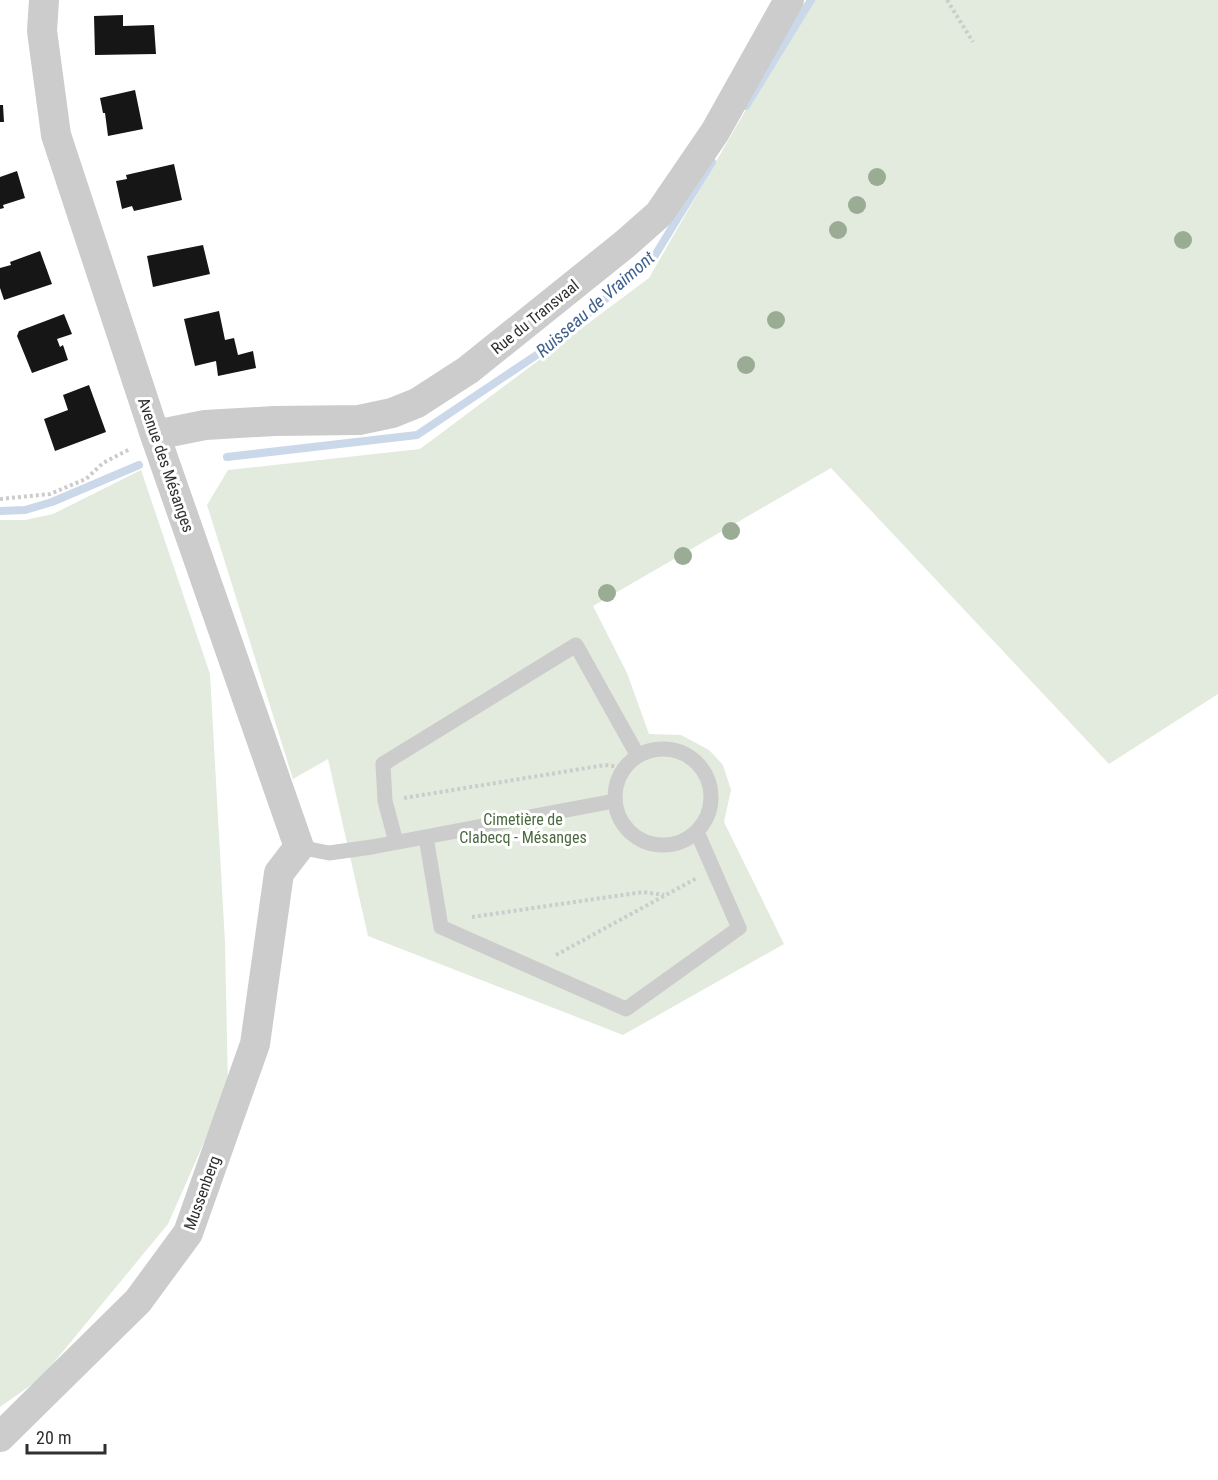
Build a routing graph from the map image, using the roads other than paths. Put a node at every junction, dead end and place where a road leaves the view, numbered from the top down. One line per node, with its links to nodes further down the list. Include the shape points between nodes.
1 (44, 0): 3 (street, Avenue des Mésanges, via 42,31 56,135)
2 (789, 0): 3 (street, Rue du Transvaal, via 715,132 659,214 468,370 417,403 370,418 205,425)
3 (155, 435): 9 (street, Avenue des Mésanges)
4 (638, 756): 5 (lane, via 618,779); 6 (lane, via 660,749 677,751 702,769 712,796 709,813); 8 (lane, via 576,645 382,764 385,801)
5 (614, 801): 6 (lane, via 627,830 645,842 677,844); 7 (lane)
6 (697, 832): 7 (lane, via 739,928 626,1009 441,927)
7 (426, 837): 8 (lane)
8 (396, 842): 9 (lane, via 329,853)
9 (298, 847): 10 (street, Mussenberg, via 279,873 255,1044 188,1233 138,1301)
10 (0, 1437)

